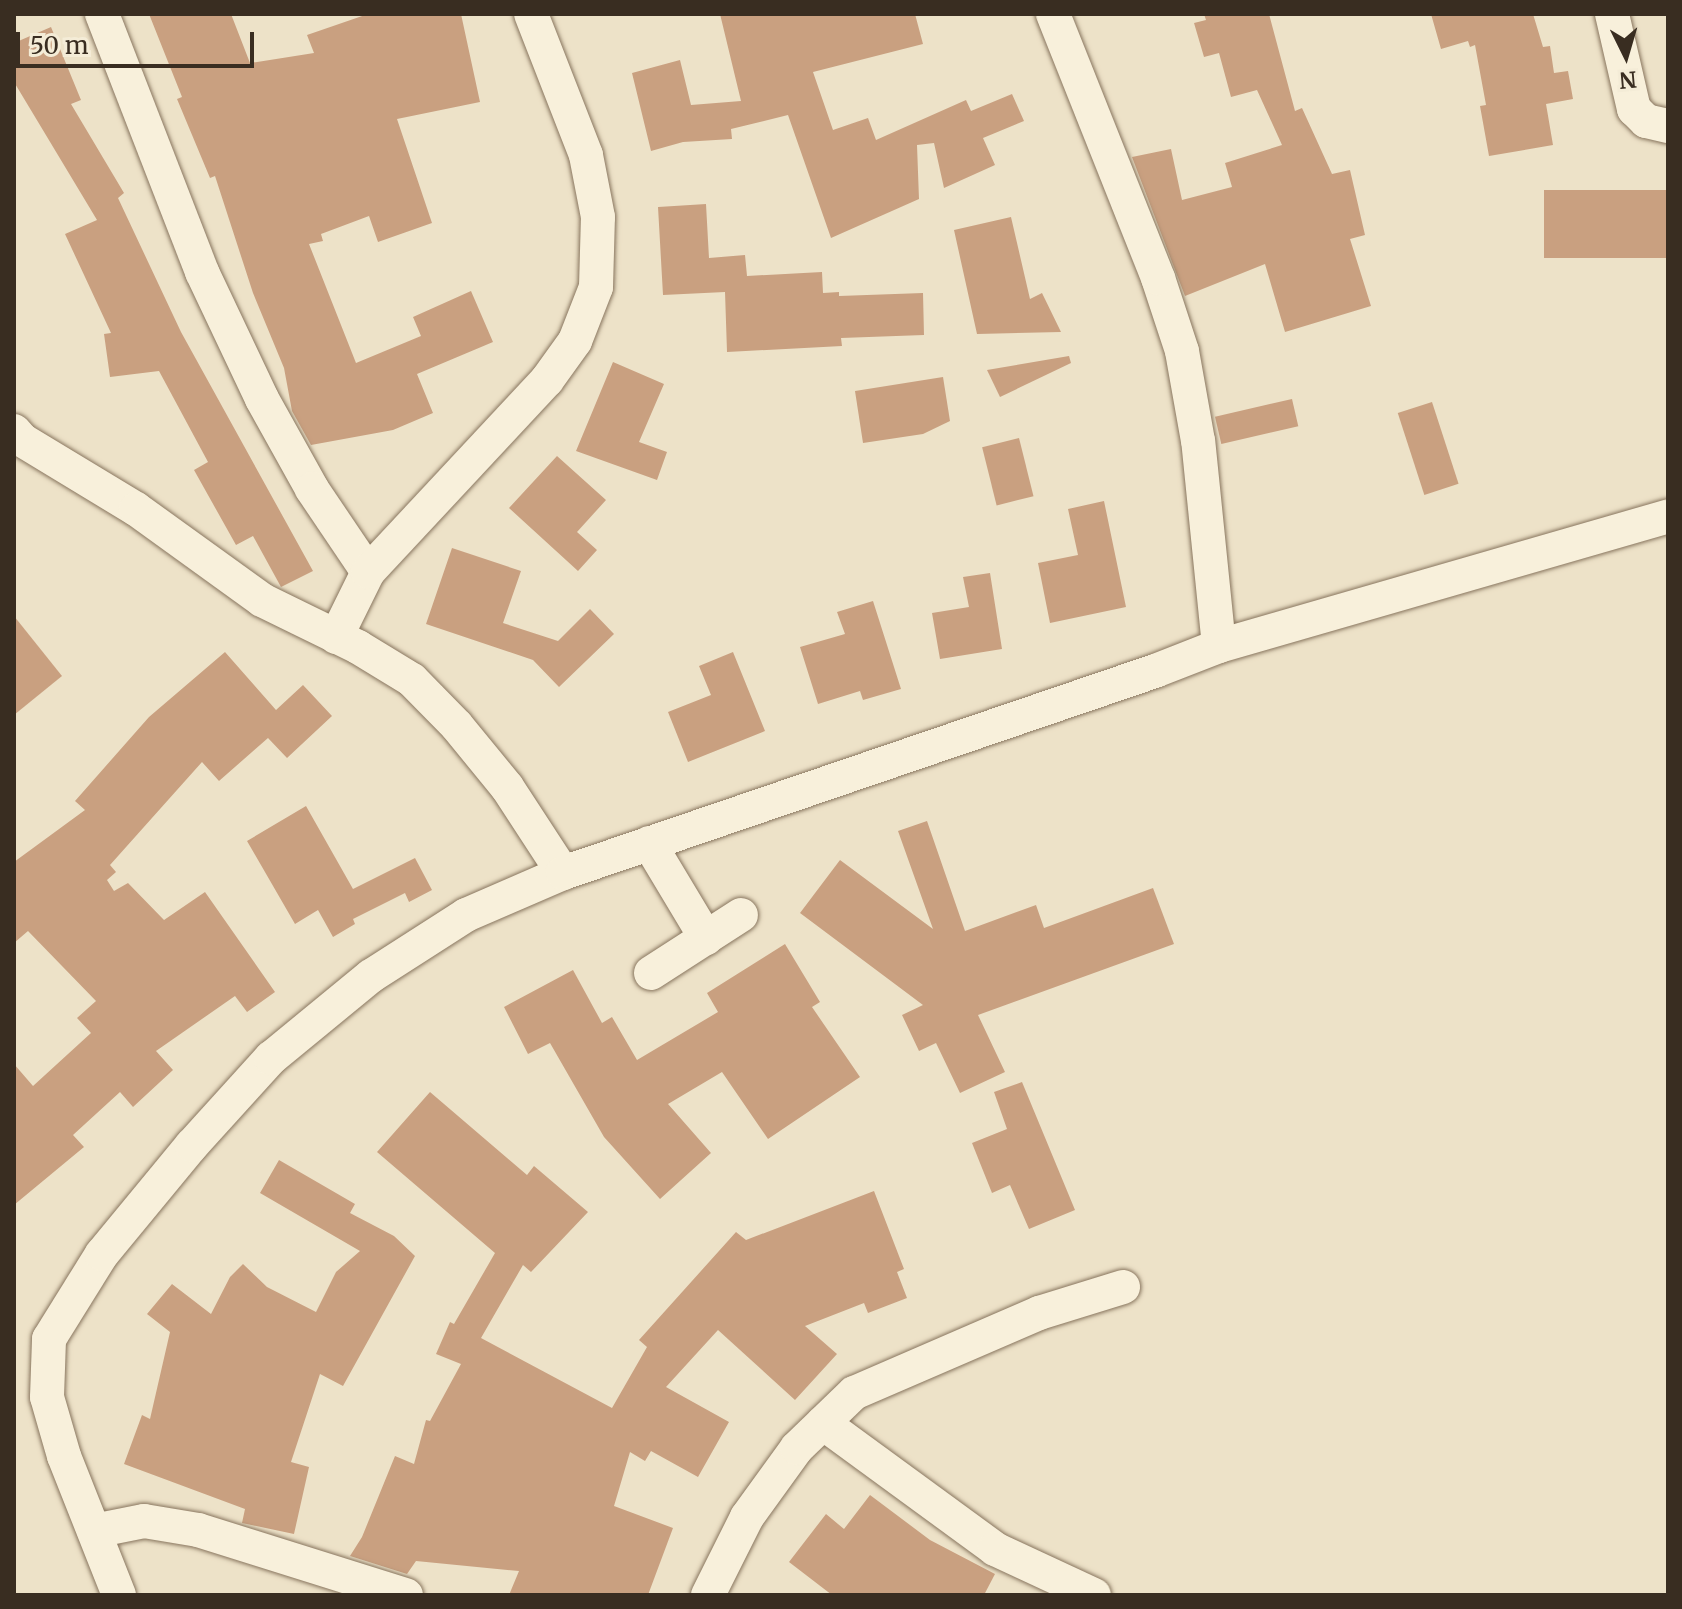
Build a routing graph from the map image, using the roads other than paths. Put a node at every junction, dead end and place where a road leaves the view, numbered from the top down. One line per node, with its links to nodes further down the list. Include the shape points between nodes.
1 (102, 14): 8 (street, via 202,272 262,399 312,489)
2 (531, 14): 8 (street, via 586,155 598,217 596,287 575,341 547,380)
3 (1053, 14): 10 (street, via 1182,351 1198,441)
4 (1612, 14): 5 (street, via 1634,109 1646,121)
5 (1668, 126)
6 (14, 431): 9 (street, via 136,509 262,600)
7 (1668, 516): 10 (street)
8 (368, 572): 9 (street)
9 (336, 637): 12 (street, via 412,680 457,726 507,787)
10 (1219, 646): 11 (street)
11 (649, 843): 12 (street); 14 (street)
12 (563, 873): 18 (street, via 466,915 371,976 282,1048 102,1254 49,1339 47,1397)
13 (741, 915): 14 (street)
14 (706, 938): 15 (street)
15 (651, 973)
16 (1123, 1287): 17 (street, via 1039,1313 936,1355 854,1393)
17 (823, 1423): 21 (street, via 797,1448 747,1517); 22 (street, via 995,1549)
18 (94, 1531): 19 (street); 20 (street, via 144,1521 198,1530)
19 (119, 1595)
20 (406, 1595)
21 (708, 1595)
22 (1094, 1595)

